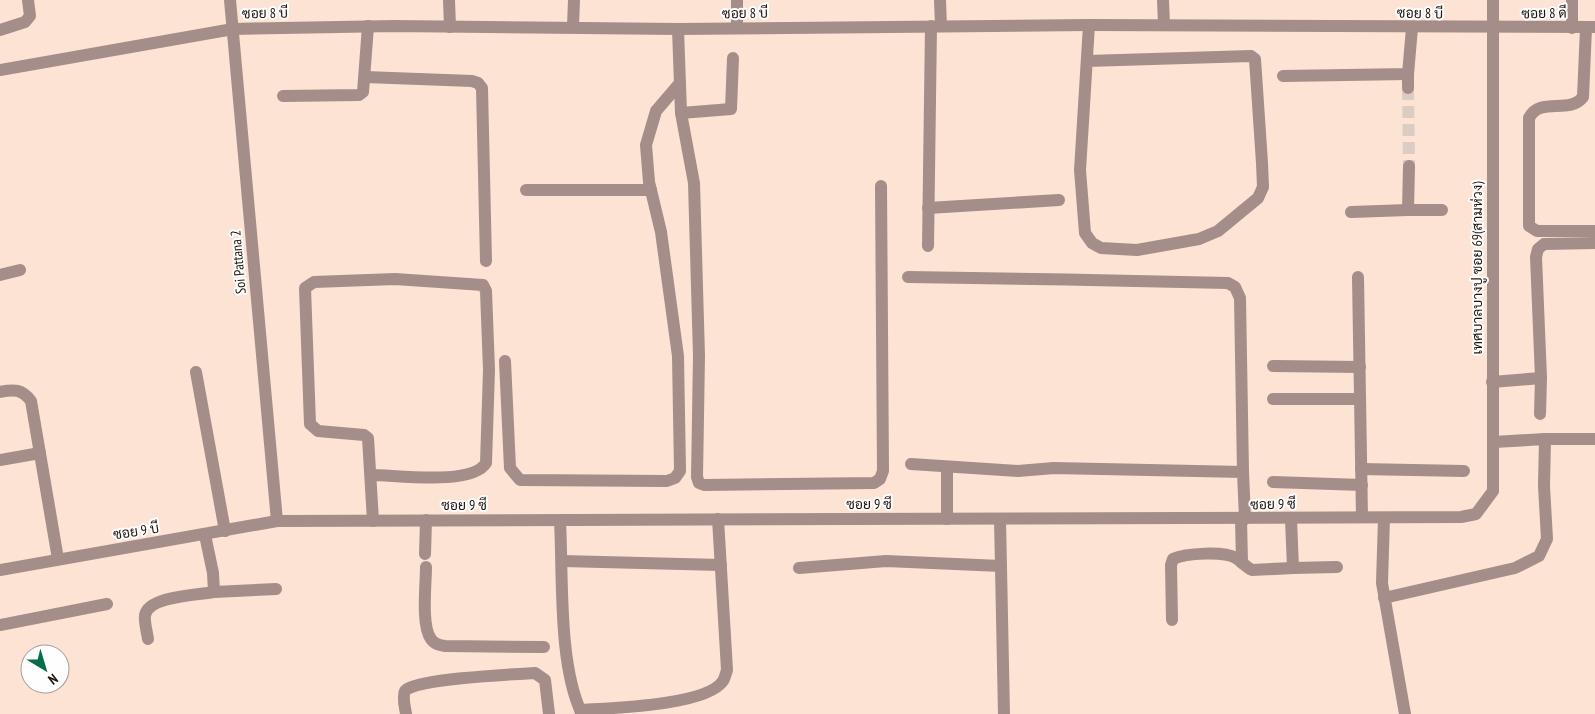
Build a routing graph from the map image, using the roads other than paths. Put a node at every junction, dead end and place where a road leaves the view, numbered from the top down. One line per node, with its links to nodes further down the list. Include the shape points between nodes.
1 (28, 0): 23 (street, via 30,16 25,22)
2 (230, 0): 21 (street, Soi Pattana 2)
3 (449, 0): 15 (street)
4 (574, 0): 12 (street)
5 (738, 0): 16 (street)
6 (940, 0): 13 (street)
7 (1163, 0): 14 (street)
8 (1493, 0): 18 (street, เทศบาลบางปู ซอย 69(สามห่วง))
9 (1572, 0): 19 (street)
10 (1089, 25): 13 (street, ซอย 8 บี); 14 (street, ซอย 8 บี); 25 (street)
11 (368, 26): 15 (street, ซอย 8 บี); 21 (street, ซอย 8 บี); 29 (street)
12 (574, 26): 15 (street, ซอย 8 บี); 22 (street, ซอย 8 บี)
13 (936, 26): 16 (street, ซอย 8 บี); 40 (street)
14 (1164, 26): 17 (street, ซอย 8 บี)
15 (450, 27)
16 (737, 28): 22 (street, ซอย 8 บี)
17 (1412, 28): 18 (street, ซอย 8 บี); 27 (street)
18 (1494, 28): 19 (street, ซอย 8 ดี); 57 (street, เทศบาลบางปู ซอย 69(สามห่วง))
19 (1572, 28): 20 (street, ซอย 8 ดี)
20 (1591, 28): 30 (street)
21 (233, 29): 26 (street, ซอย 8 บี); 86 (street, Soi Pattana 2)
22 (678, 29): 31 (street)
23 (0, 30)
24 (733, 58): 34 (street, via 731,109)
25 (1087, 61): 25 (street, via 1080,170 1083,222 1092,244 1101,248 1137,250 1199,239 1218,231 1258,198 1262,171 1255,59 1251,56)
26 (0, 70)
27 (1408, 74): 28 (street); 32 (street)
28 (1283, 76)
29 (365, 77): 33 (street, via 365,88 359,95); 47 (street, via 472,80 482,88)
30 (1590, 77): 44 (street, via 1580,101 1570,105 1540,106 1529,118 1529,226 1537,232)
31 (680, 83): 34 (street); 38 (street, via 656,112 646,145)
32 (1408, 88)
33 (283, 96)
34 (681, 113): 36 (street, via 694,183 699,356 697,477 704,486 874,484 880,479 883,471)
35 (1409, 166): 41 (street)
36 (881, 186)
37 (526, 190): 38 (street)
38 (651, 190): 52 (street, via 661,232 678,356 680,471 675,478 520,480 510,468)
39 (1059, 200): 40 (street)
40 (928, 208): 46 (street)
41 (1408, 210): 42 (street); 43 (street)
42 (1442, 210)
43 (1351, 212)
44 (1595, 231)
45 (1595, 243): 56 (street, via 1544,244 1538,249)
46 (928, 246)
47 (486, 261)
48 (20, 270): 49 (street)
49 (0, 275)
50 (908, 277): 71 (street, via 1228,283 1235,287 1240,298)
51 (1358, 277): 54 (street)
52 (505, 361)
53 (1272, 366): 54 (street)
54 (1360, 367): 60 (street)
55 (196, 372): 87 (street)
56 (1541, 378): 57 (street); 61 (street)
57 (1492, 382): 64 (street, เทศบาลบางปู ซอย 69(สามห่วง))
58 (0, 392): 65 (street, via 25,392 31,401)
59 (1273, 399): 60 (street)
60 (1360, 399): 69 (street)
61 (1540, 414)
62 (1546, 439): 63 (street); 64 (street); 100 (street, via 1547,539 1539,556 1515,568)
63 (1595, 439)
64 (1494, 442): 76 (street, เทศบาลบางปู ซอย 69(สามห่วง), via 1493,491 1476,514)
65 (40, 453): 66 (street); 89 (street)
66 (0, 460)
67 (911, 464): 68 (street)
68 (947, 467): 71 (street, via 1018,471 1054,468); 80 (street)
69 (1362, 469): 70 (street); 74 (street)
70 (1464, 471)
71 (1243, 472): 81 (street)
72 (371, 475): 72 (street, via 368,438 318,431 310,424 305,288 314,282 395,279 483,285 486,291 489,370 486,463 473,474 447,477); 82 (street)
73 (1273, 482): 74 (street)
74 (1362, 485): 75 (street)
75 (1362, 517): 77 (street, ซอย 9 ซี); 78 (street, ซอย 9 ซี)
76 (1461, 517): 78 (street, ซอย 9 ซี)
77 (1291, 518): 81 (street, ซอย 9 ซี); 96 (street)
78 (1384, 518): 100 (street, via 1381,570)
79 (718, 519): 80 (street, ซอย 9 ซี); 85 (street, ซอย 9 ซี); 92 (street)
80 (947, 519): 84 (street, ซอย 9 ซี)
81 (1243, 519): 84 (street, ซอย 9 ซี); 91 (street)
82 (373, 520): 83 (street, ซอย 9 ซี); 86 (street, ซอย 9 ซี)
83 (426, 520): 85 (street, ซอย 9 ซี); 105 (street, via 426,626 429,638 435,644 445,646)
84 (1000, 520): 93 (street)
85 (560, 521): 90 (street)
86 (277, 522): 87 (street, ซอย 9 บี)
87 (225, 531): 88 (street, ซอย 9 บี)
88 (205, 535): 89 (street, ซอย 9 บี); 99 (street)
89 (58, 558): 97 (street, ซอย 9 บี)
90 (562, 561): 92 (street); 106 (street, via 569,664)
91 (1242, 563): 96 (street, via 1252,570); 102 (street, via 1225,554 1173,559 1170,565)
92 (720, 565): 106 (street, via 727,670 722,681 713,689 676,702)
93 (1001, 566): 95 (street, via 886,561); 109 (street)
94 (1337, 567): 96 (street)
95 (799, 568)
96 (1293, 568)
97 (0, 570)
98 (276, 590): 99 (street)
99 (214, 592): 104 (street, via 158,601 149,607 145,615)
100 (1384, 598): 110 (street)
101 (106, 604): 103 (street)
102 (1172, 620)
103 (0, 625)
104 (148, 639)
105 (544, 647)
106 (581, 712)
107 (406, 714): 108 (street, via 405,690 410,686 535,673 545,680)
108 (549, 714)
109 (1004, 714)
110 (1405, 714)

